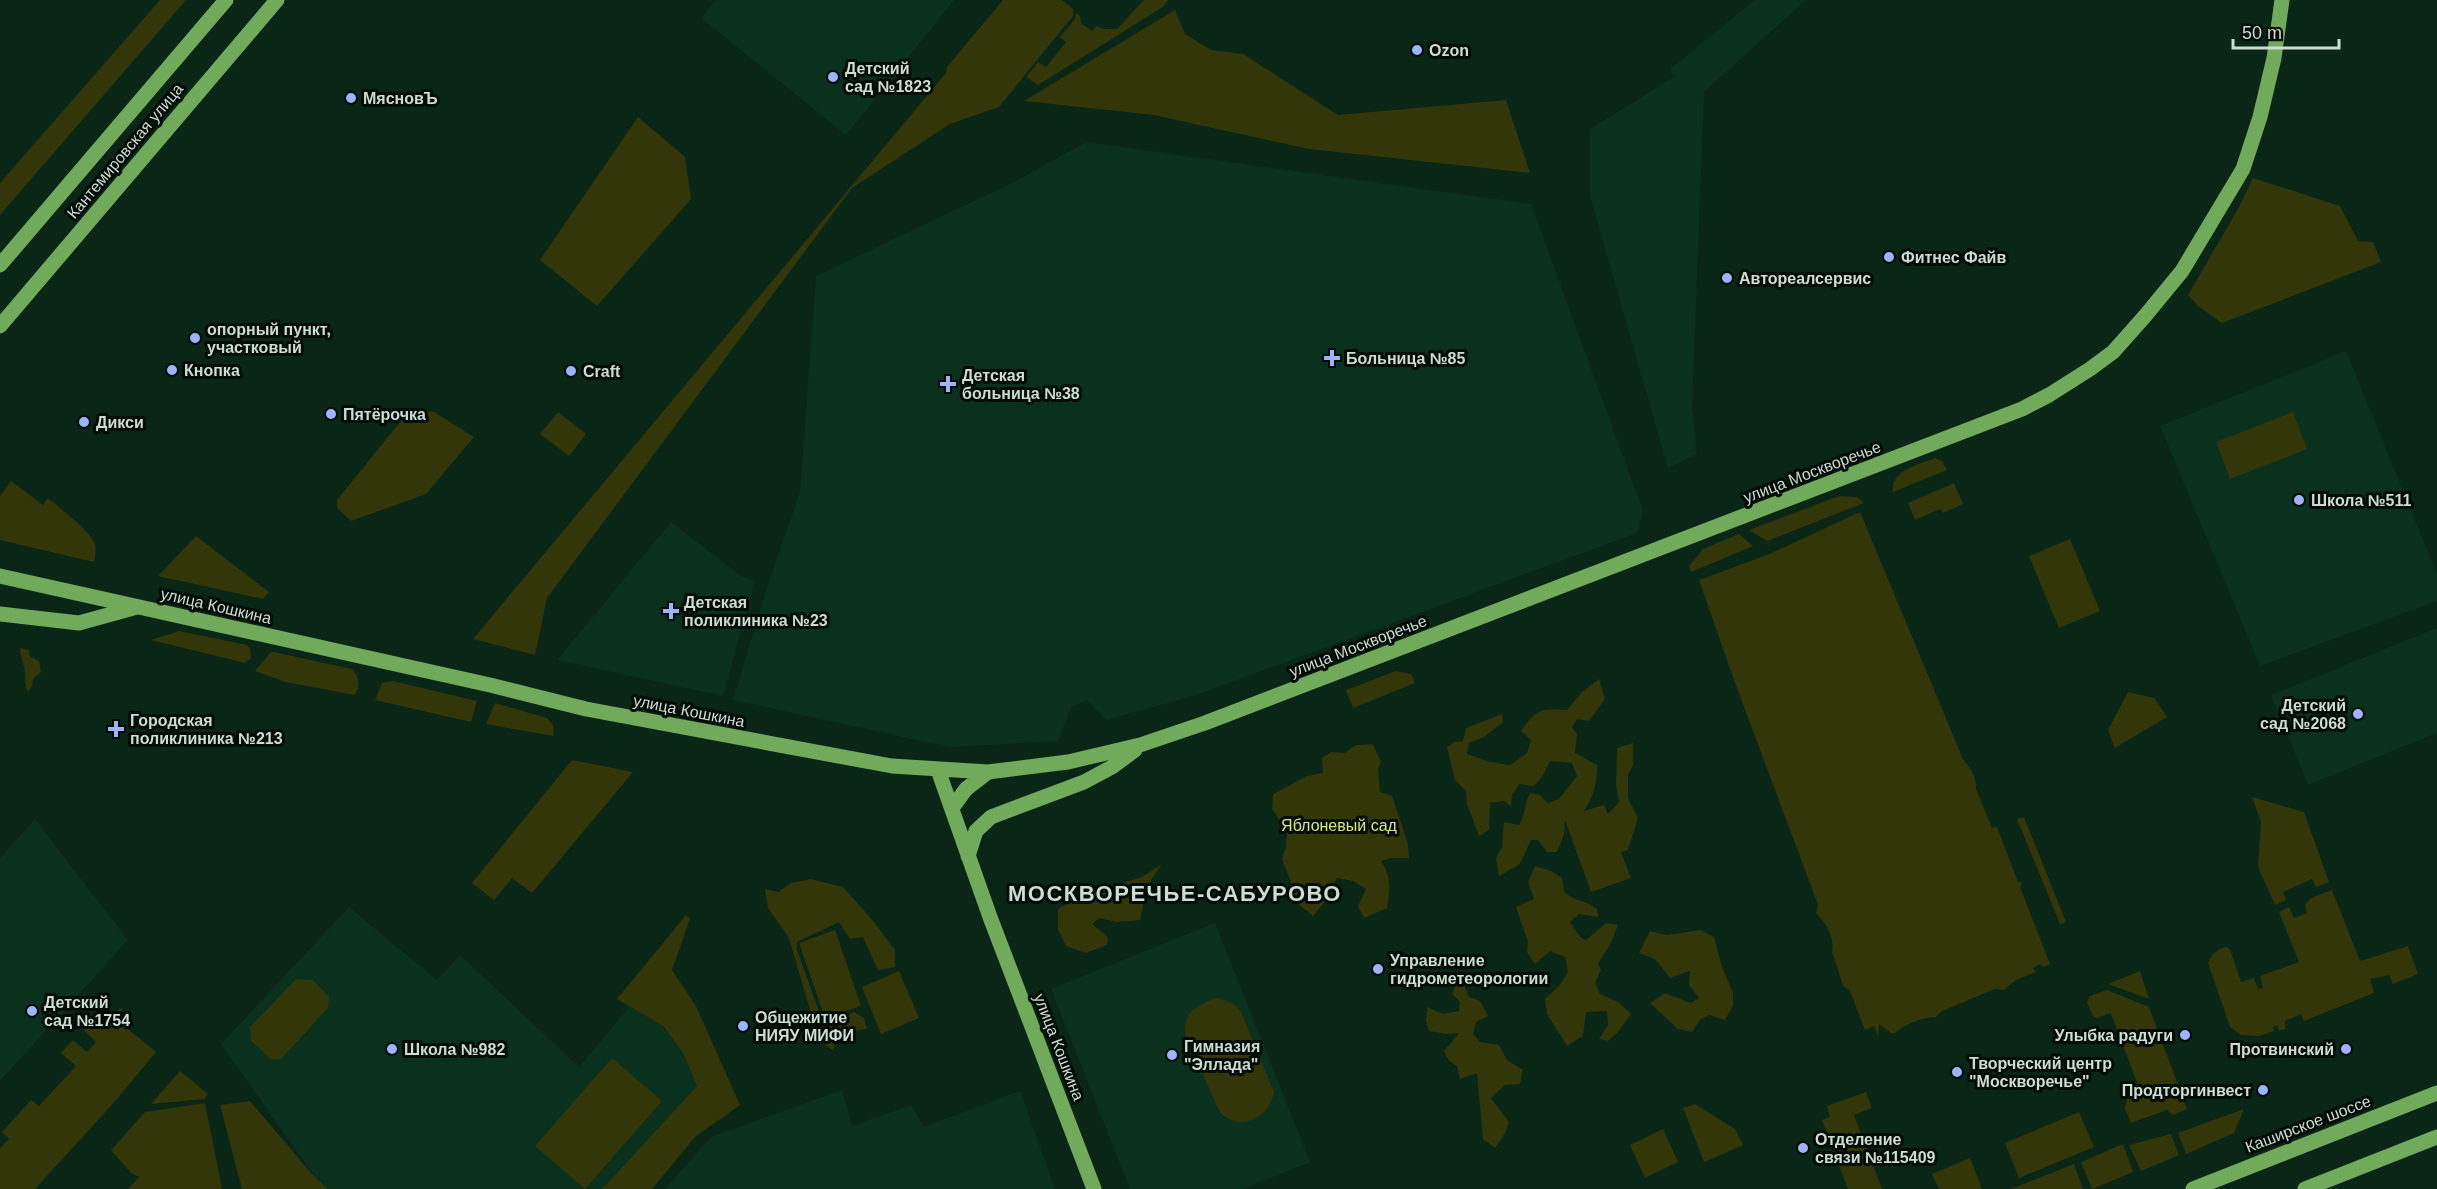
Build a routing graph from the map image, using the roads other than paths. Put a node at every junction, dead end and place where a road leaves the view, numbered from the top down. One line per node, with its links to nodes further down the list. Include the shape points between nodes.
1 (226, 0): 4 (main road, Кантемировская улица)
2 (277, 0): 5 (main road, Кантемировская улица)
3 (2282, 0): 9 (main road, улица Москворечье, via 2272,69 2238,177 2182,271 2113,352 2090,369 2011,413 1388,654)
4 (0, 265)
5 (0, 326)
6 (0, 576): 7 (main road, улица Кошкина)
7 (140, 607): 8 (main road, via 79,623); 10 (main road, улица Кошкина, via 586,710 892,766)
8 (0, 614)
9 (1140, 745): 11 (main road, улица Москворечье, via 1068,762); 13 (main road, улица Москворечье, via 1084,782 991,817 976,831)
10 (938, 770): 11 (main road, улица Москворечье); 12 (main road, улица Кошкина)
11 (988, 772): 12 (main road, via 966,789)
12 (952, 808): 13 (main road, улица Кошкина)
13 (968, 856): 16 (main road, улица Кошкина)
14 (2437, 1093): 17 (main road, Каширское шоссе)
15 (2437, 1137): 18 (main road)
16 (1094, 1189)
17 (2193, 1189)
18 (2305, 1189)

